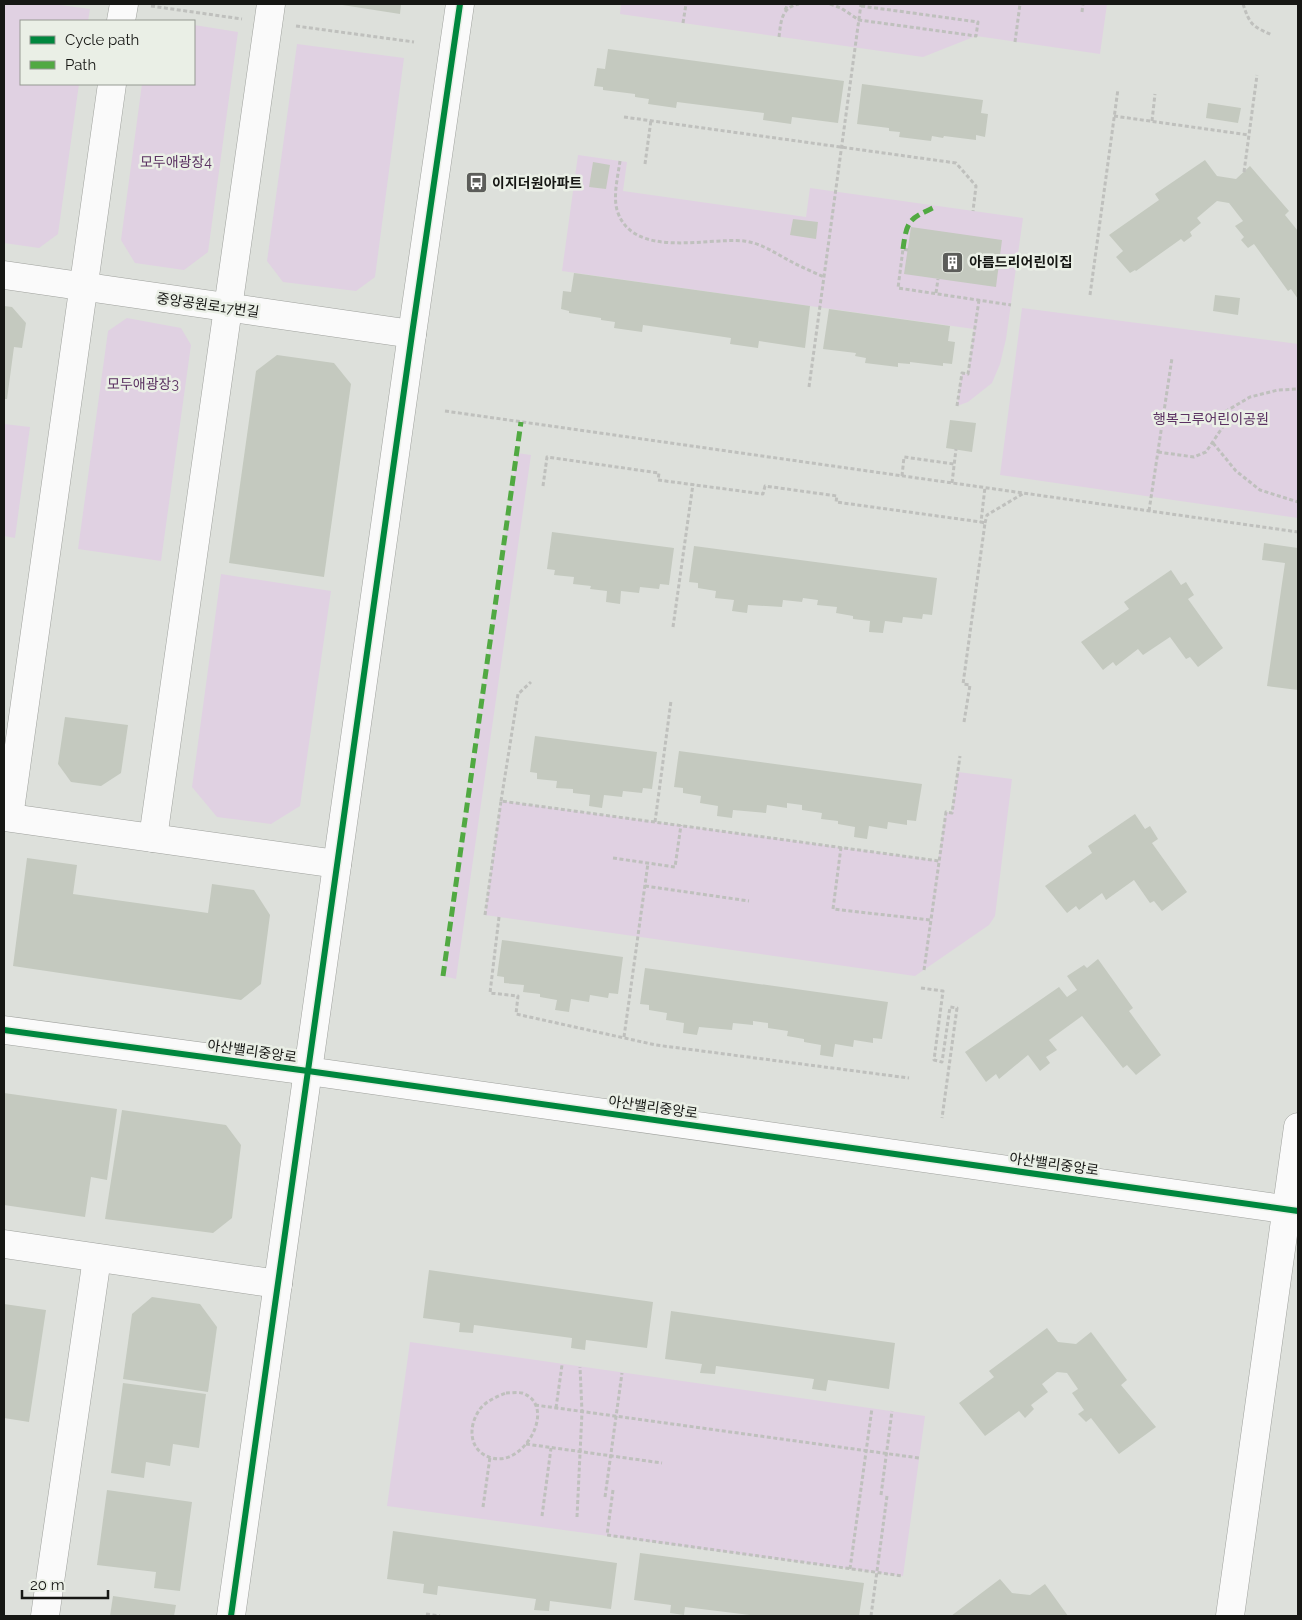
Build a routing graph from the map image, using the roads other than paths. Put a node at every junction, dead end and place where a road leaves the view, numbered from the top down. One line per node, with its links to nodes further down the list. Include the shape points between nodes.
1 (135, 4): 4 (street)
2 (271, 4): 8 (street)
3 (460, 4): 9 (street)
4 (122, 20)
5 (112, 85): 7 (street)
6 (4, 275): 7 (street, 중앙공원로17번길)
7 (84, 286): 8 (street, 중앙공원로17번길); 10 (street)
8 (228, 308): 9 (street, 중앙공원로17번길); 11 (street)
9 (412, 334): 12 (street)
10 (6, 817): 11 (street)
11 (153, 838): 12 (street)
12 (337, 864): 14 (street)
13 (4, 1030): 14 (street, 아산밸리중앙로)
14 (308, 1071): 16 (street, 아산밸리중앙로); 19 (street)
15 (1298, 1127): 16 (street)
16 (1293, 1210): 22 (street)
17 (4, 1244): 18 (street)
18 (97, 1258): 19 (street); 20 (street)
19 (278, 1284): 21 (street)
20 (45, 1616)
21 (231, 1616)
22 (1230, 1616)

